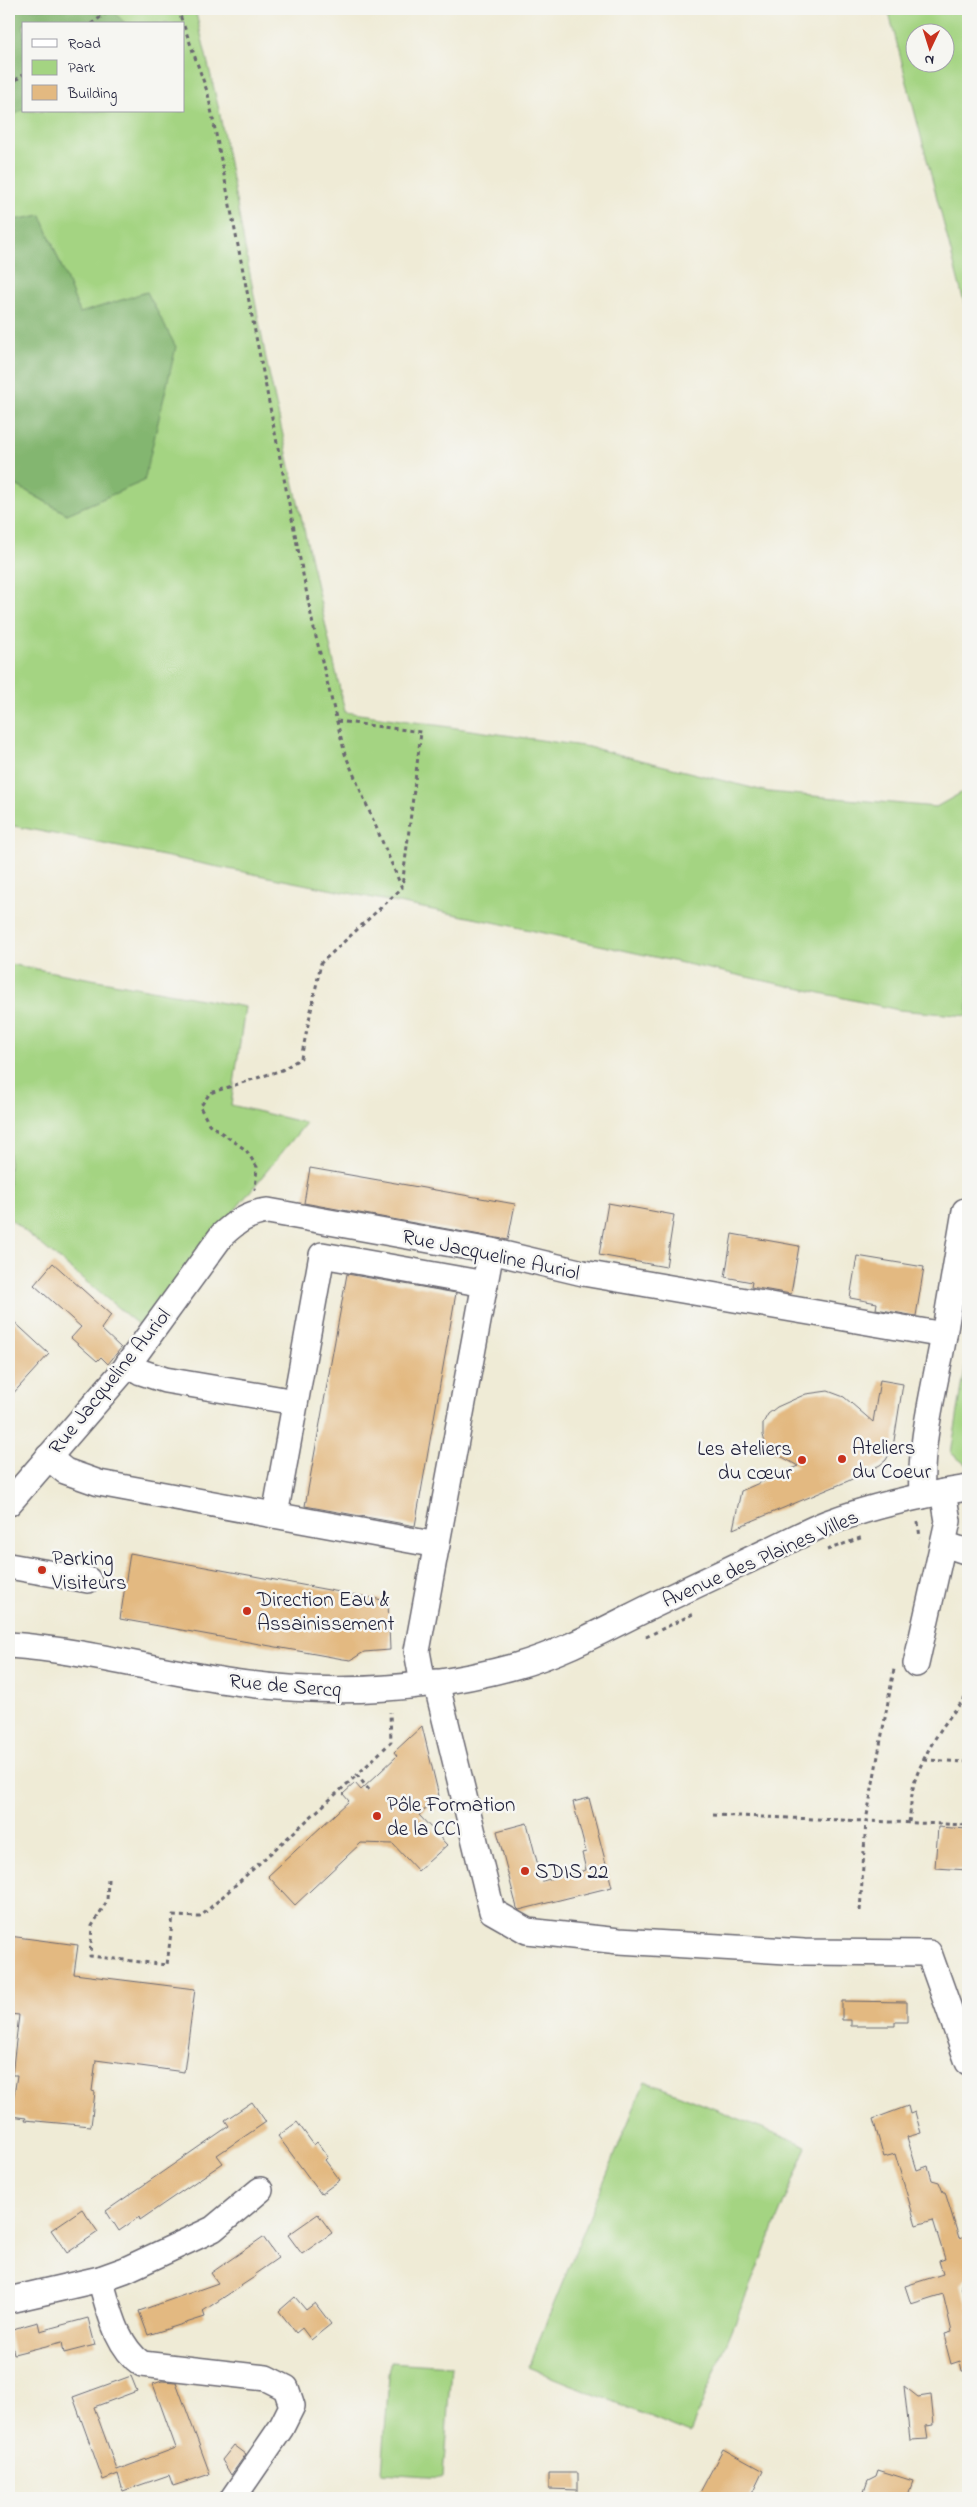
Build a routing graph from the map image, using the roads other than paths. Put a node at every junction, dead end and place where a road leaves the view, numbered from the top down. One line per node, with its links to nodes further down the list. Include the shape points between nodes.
1 (966, 1211): 4 (street)
2 (491, 1251): 3 (street); 4 (street, Rue Jacqueline Auriol, via 583,1273); 5 (street, Rue Jacqueline Auriol, via 268,1211 253,1213 222,1235)
3 (485, 1284): 6 (street, via 322,1255); 13 (street)
4 (944, 1335): 9 (street, via 921,1474)
5 (128, 1364): 6 (street, via 165,1380); 7 (street, Rue Jacqueline Auriol)
6 (295, 1402): 11 (street)
7 (48, 1457): 10 (street, Rue Jacqueline Auriol); 11 (street, via 65,1470 99,1483)
8 (968, 1488): 9 (street, Avenue des Plaines Villes)
9 (937, 1501): 12 (street, via 948,1521); 18 (street, Avenue des Plaines Villes, via 827,1524)
10 (9, 1503)
11 (275, 1515): 13 (street)
12 (944, 1544): 14 (street); 19 (street)
13 (437, 1545): 20 (street, via 417,1651)
14 (968, 1552)
15 (9, 1566): 16 (street)
16 (88, 1580)
17 (9, 1645): 20 (street, Rue de Sercq, via 49,1649 229,1681 294,1688 388,1690)
18 (560, 1650): 20 (street, Rue de Sercq, via 518,1665)
19 (906, 1662)
20 (429, 1683): 21 (street, via 492,1911 527,1931 619,1941 795,1951 929,1953)
21 (966, 2046)
22 (260, 2190): 23 (street, via 213,2229)
23 (100, 2279): 24 (street); 25 (street, via 122,2343 142,2364 266,2378 286,2388 292,2406)
24 (9, 2300)
25 (234, 2498)

